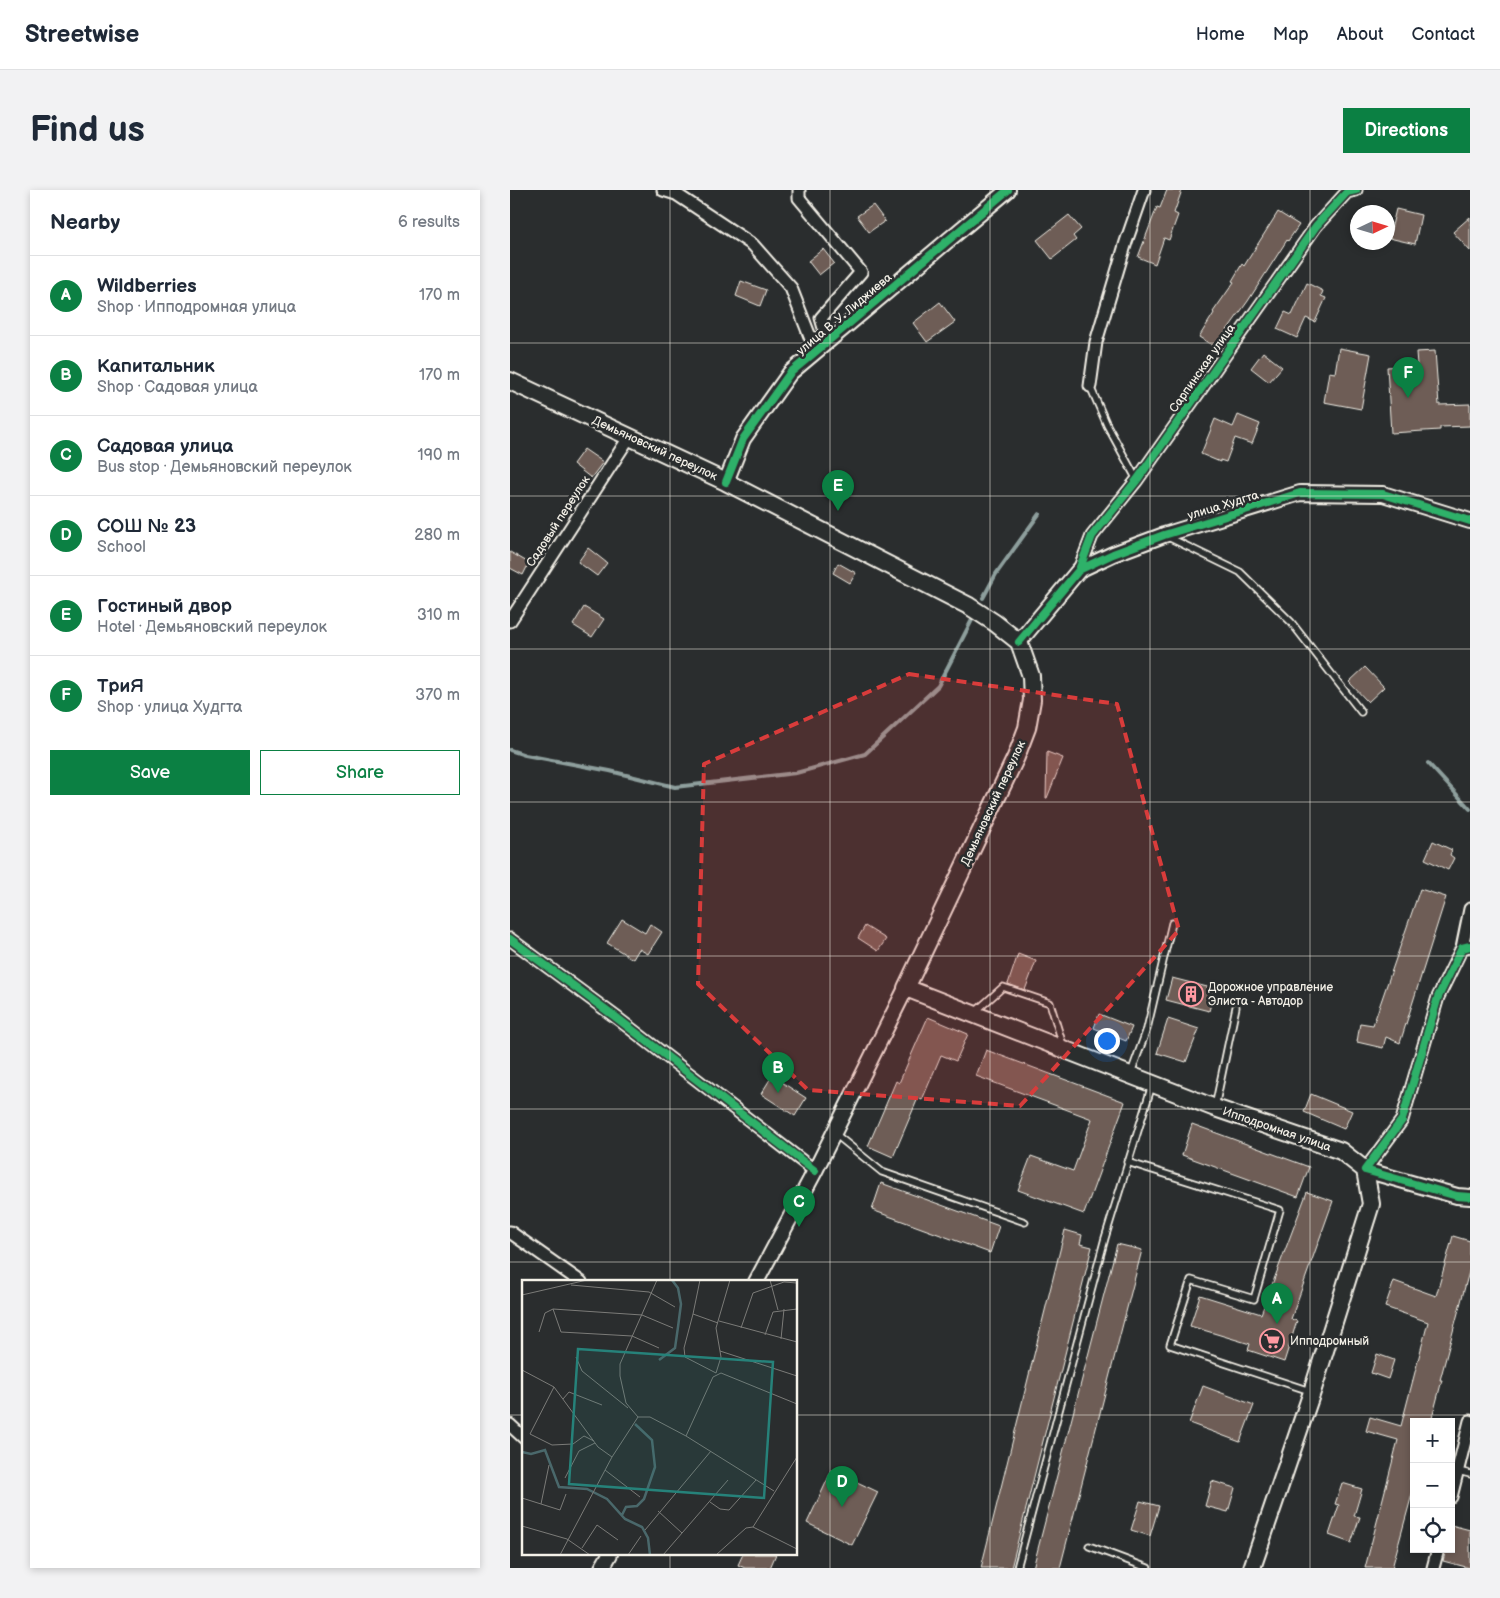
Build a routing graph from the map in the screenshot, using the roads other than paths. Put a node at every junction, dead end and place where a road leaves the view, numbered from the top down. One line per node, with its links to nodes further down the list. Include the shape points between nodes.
1 (664, 190): 7 (street, via 676,194 753,245 791,288)
2 (800, 190): 6 (street, via 798,198 861,272 821,318)
3 (1008, 190): 6 (street, улица В. У. Лиджиева)
4 (1144, 190): 9 (street, via 1096,342)
5 (1356, 190): 11 (street, Сарпинская улица, via 1347,192 1316,226)
6 (828, 342): 7 (street, улица В. У. Лиджиева)
7 (816, 352): 12 (street, улица В. У. Лиджиева, via 790,373 743,439)
8 (510, 381): 10 (main road, Демьяновский переулок)
9 (1090, 386): 11 (lane, via 1107,425)
10 (630, 436): 12 (main road, Демьяновский переулок); 16 (street, Садовый переулок)
11 (1138, 480): 15 (street, Сарпинская улица, via 1092,536)
12 (726, 482): 17 (main road, Демьяновский переулок, via 969,606)
13 (1470, 521): 14 (street, улица Худгта, via 1382,494 1300,493)
14 (1164, 535): 15 (street, улица Худгта); 18 (lane, via 1240,572 1291,622)
15 (1080, 570): 17 (street, улица Худгта)
16 (510, 621)
17 (1019, 642): 23 (main road, Демьяновский переулок, via 1032,676 1027,728)
18 (1361, 712)
19 (1470, 909): 22 (street)
20 (1172, 923): 27 (lane, via 1147,1029)
21 (510, 939): 33 (street)
22 (1466, 947): 32 (street, via 1438,997 1402,1120)
23 (906, 988): 25 (main road, Ипподромная улица); 30 (street, Демьяновский переулок)
24 (1236, 1007): 29 (lane)
25 (973, 1014): 26 (main road, Ипподромная улица); 26 (lane, via 1003,987 1050,1003)
26 (1064, 1049): 27 (main road, Ипподромная улица)
27 (1130, 1075): 28 (main road, Ипподромная улица)
28 (1153, 1083): 29 (main road, Ипподромная улица); 31 (lane)
29 (1215, 1108): 32 (main road, Ипподромная улица, via 1341,1151)
30 (834, 1132): 33 (street, Демьяновский переулок); 35 (lane, via 882,1172)
31 (1127, 1162): 39 (lane, via 1280,1210 1254,1299 1191,1280 1170,1345); 50 (lane)
32 (1365, 1170): 34 (street, via 1457,1196); 39 (main road, via 1371,1204)
33 (815, 1171): 38 (street, Демьяновский переулок)
34 (1470, 1196)
35 (1025, 1222)
36 (510, 1232): 37 (street)
37 (578, 1280)
38 (757, 1280)
39 (1312, 1392): 52 (main road)
40 (1470, 1424): 43 (street)
41 (510, 1425): 42 (street)
42 (522, 1436)
43 (1458, 1471): 44 (lane); 45 (street)
44 (1470, 1474)
45 (1455, 1482)
46 (1089, 1546): 51 (lane)
47 (1437, 1553): 53 (street)
48 (609, 1556): 49 (street)
49 (602, 1568)
50 (1017, 1568)
51 (1148, 1568)
52 (1252, 1568)
53 (1433, 1568)

